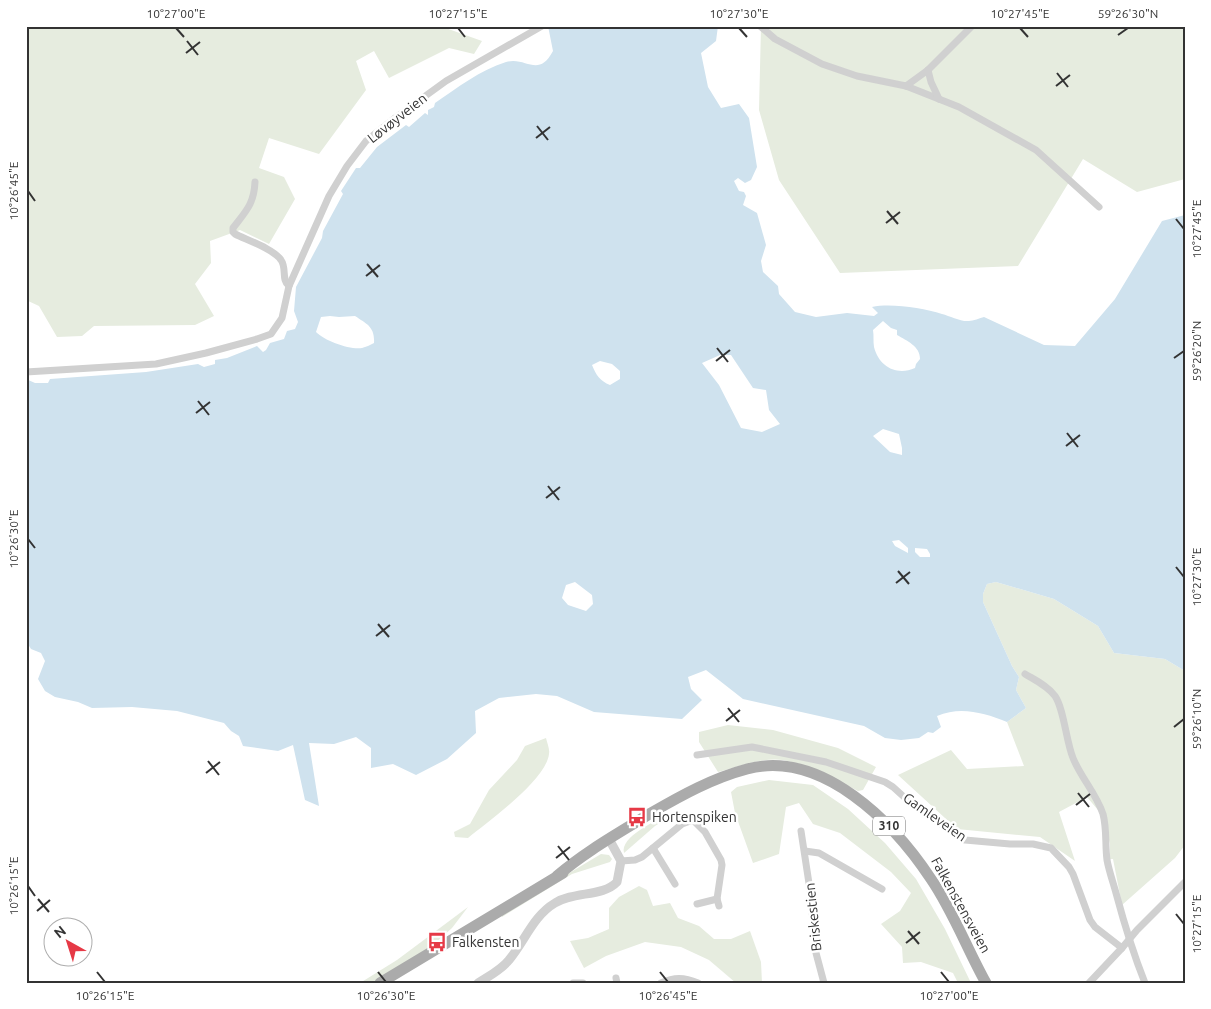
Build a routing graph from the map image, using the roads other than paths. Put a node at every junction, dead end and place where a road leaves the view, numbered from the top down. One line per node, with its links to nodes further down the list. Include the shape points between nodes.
1 (542, 26): 9 (street, Løvøyveien, via 446,82 366,141 329,196)
2 (760, 26): 5 (street, via 775,39 822,64 857,76)
3 (972, 26): 4 (street)
4 (928, 70): 5 (street); 6 (street)
5 (906, 86): 6 (street)
6 (939, 98): 8 (street, via 1036,150)
7 (255, 182): 9 (street, Løvøyveien, via 254,196 233,232 275,254 284,266 285,281)
8 (1099, 207)
9 (289, 286): 10 (street, Løvøyveien, via 278,326 270,334 257,339 156,364)
10 (26, 372)
11 (1025, 674): 22 (street, via 1056,697 1072,757 1099,804 1106,835 1107,860)
12 (697, 755): 23 (street, Gamleveien, via 752,747 826,762 885,782 914,806 969,842 1033,844 1051,848 1073,874 1090,920)
13 (801, 831): 16 (street, Briskestien)
14 (611, 842): 17 (street); 24 (main road, Falkenstensveien / 310, via 577,859 556,876); 31 (main road, Falkenstensveien / 310, via 687,793 748,768 792,768 826,779 860,800 908,847 932,880)
15 (653, 848): 17 (street, via 636,860); 19 (street); 21 (street, via 688,820 696,822 705,832 722,865 718,903)
16 (805, 851): 20 (street, via 819,853); 30 (street, Briskestien, via 816,953)
17 (621, 861): 25 (street, via 619,876 613,886 554,903 535,922 504,965)
18 (1185, 882): 22 (street)
19 (675, 884)
20 (882, 888)
21 (697, 904)
22 (1129, 940): 23 (street); 33 (street)
23 (1122, 948): 32 (street)
24 (380, 983)
25 (478, 983)
26 (573, 983): 27 (street)
27 (583, 983)
28 (661, 983): 29 (street, via 681,978)
29 (698, 983)
30 (824, 983)
31 (986, 983)
32 (1089, 983)
33 (1145, 983)

